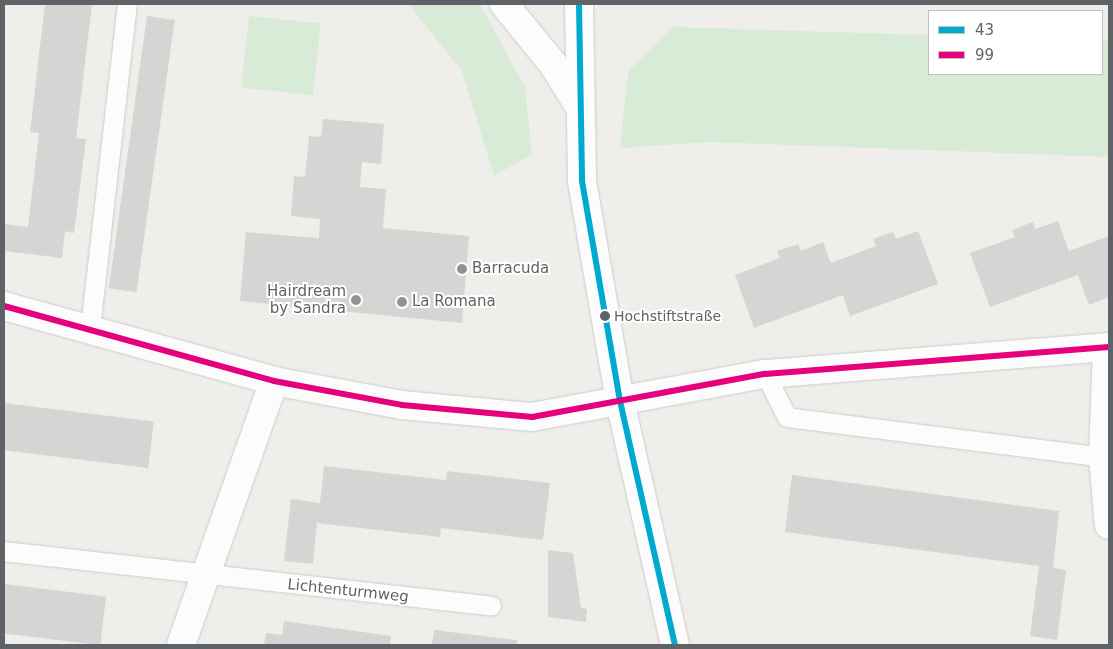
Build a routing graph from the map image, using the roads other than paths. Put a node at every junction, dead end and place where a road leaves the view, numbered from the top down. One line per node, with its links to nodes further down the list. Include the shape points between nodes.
1 (127, 4): 6 (lane)
2 (504, 4): 4 (street, via 553,64)
3 (579, 4): 4 (street)
4 (579, 106): 10 (street, via 582,181)
5 (4, 306): 6 (street)
6 (90, 328): 9 (street)
7 (1108, 347): 8 (street); 11 (street)
8 (765, 374): 10 (street); 11 (lane, via 787,417)
9 (274, 381): 10 (street, via 402,405 532,417); 14 (street)
10 (620, 401): 17 (street)
11 (1103, 457): 12 (street)
12 (1109, 525)
13 (4, 550): 14 (lane, Lichtenturmweg)
14 (204, 575): 15 (lane, Lichtenturmweg); 16 (street)
15 (492, 606)
16 (181, 645)
17 (675, 645)

